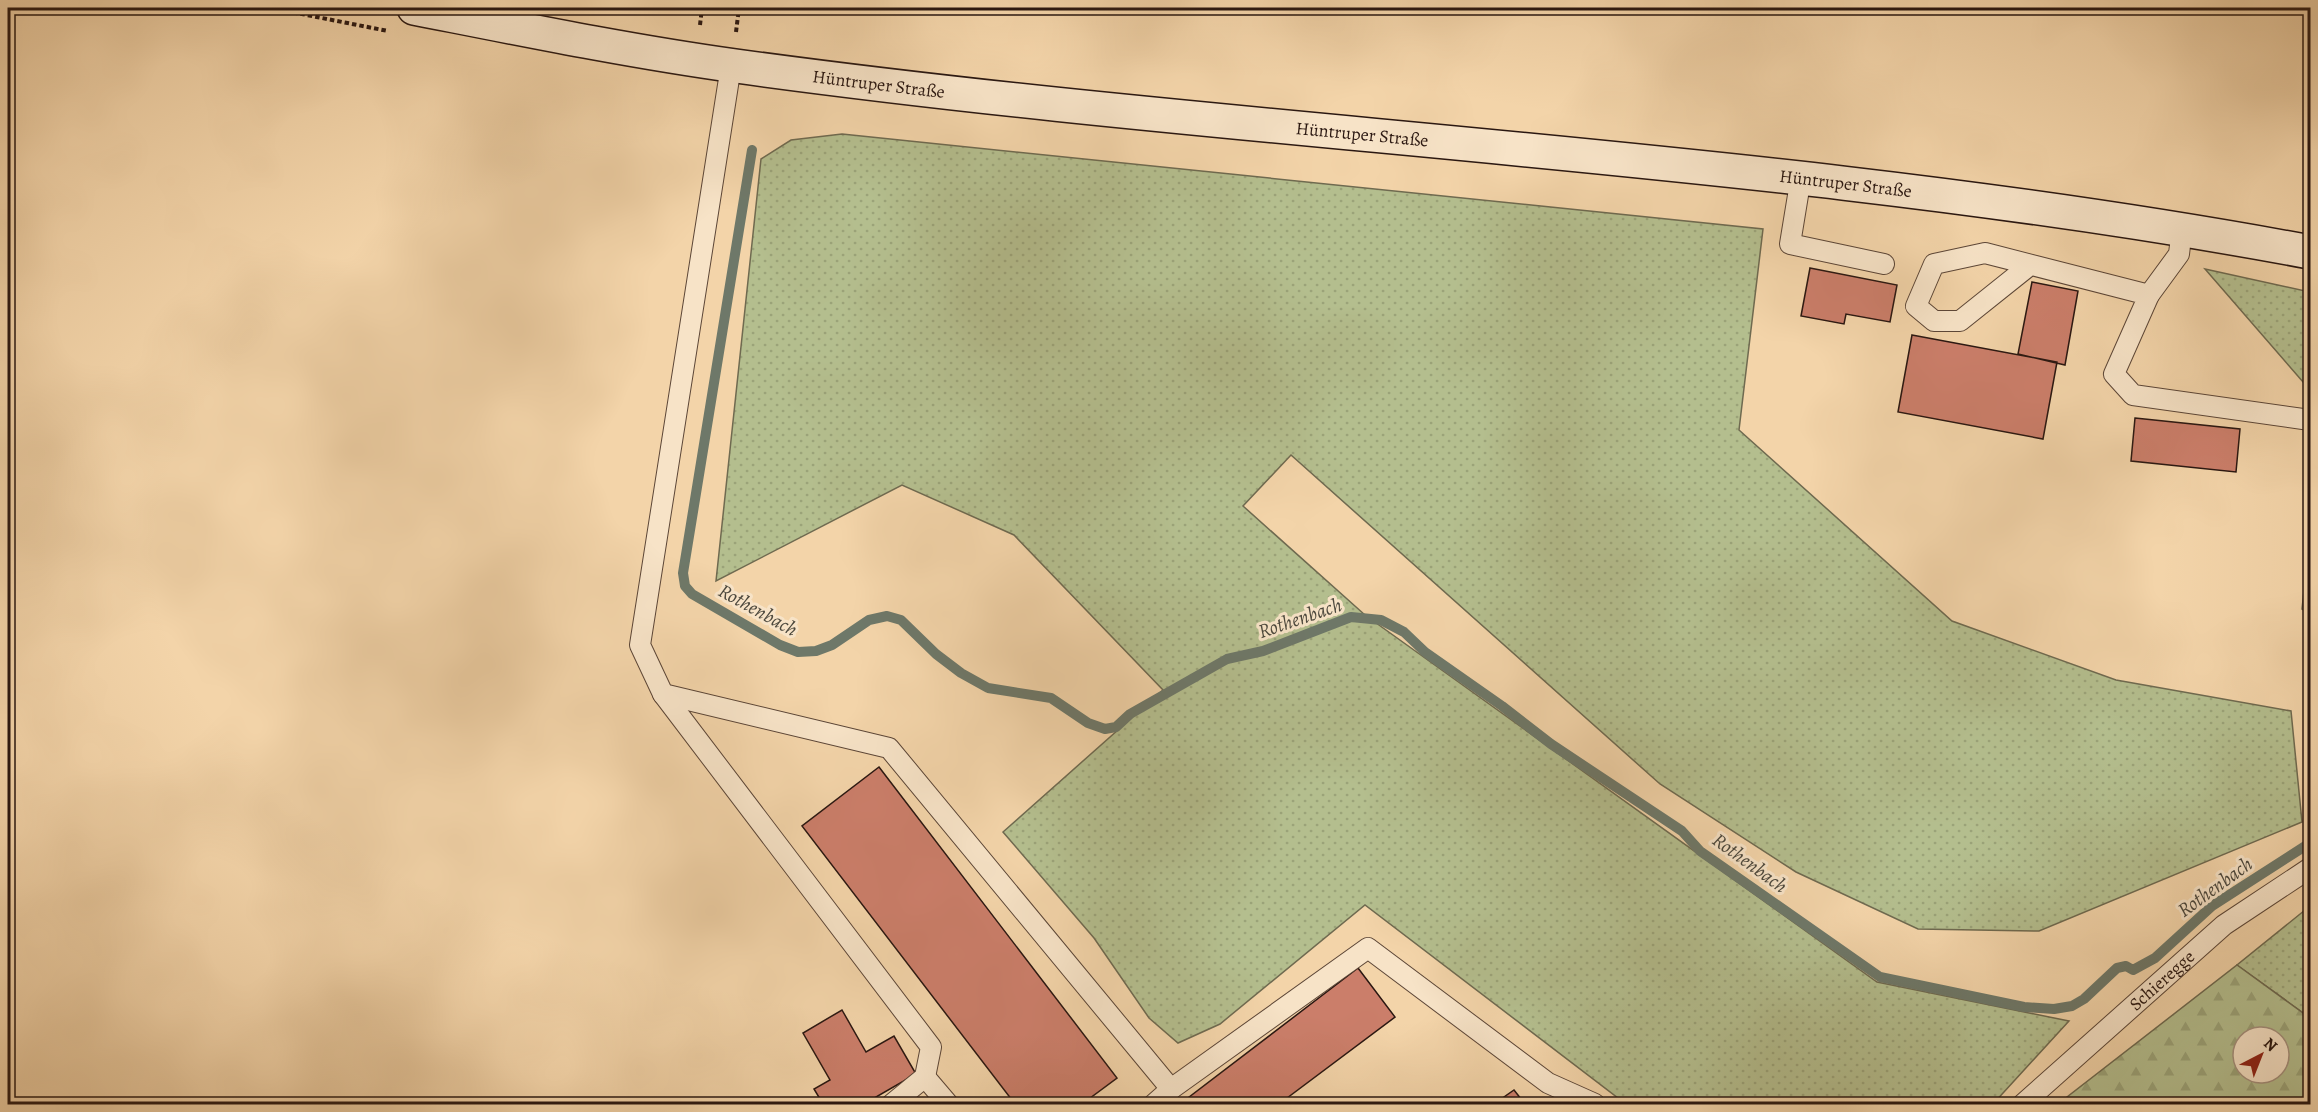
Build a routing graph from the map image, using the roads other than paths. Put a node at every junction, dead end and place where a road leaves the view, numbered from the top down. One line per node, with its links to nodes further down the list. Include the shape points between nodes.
1 (414, 8): 2 (street, Hüntruper Straße)
2 (731, 66): 3 (street, Hüntruper Straße, via 965,94); 10 (lane, via 640,645)
3 (1801, 177): 4 (street, Hüntruper Straße); 6 (lane, via 1790,244)
4 (2182, 228): 5 (street, Hüntruper Straße); 8 (lane, via 2179,254)
5 (2310, 252)
6 (1884, 264)
7 (2030, 265): 7 (lane, via 1960,321 1934,321 1916,306 1934,264 1985,253); 8 (lane)
8 (2149, 295): 9 (lane, via 2114,374 2133,395)
9 (2310, 420)
10 (663, 694): 12 (lane, via 931,1047); 13 (lane, via 889,748)
11 (2310, 868): 18 (lane, Schieregge, via 2224,925)
12 (925, 1077): 14 (lane); 15 (lane)
13 (1171, 1089): 16 (lane); 17 (lane, via 1368,948 1548,1083)
14 (892, 1104)
15 (948, 1104)
16 (1154, 1104)
17 (1595, 1104)
18 (2022, 1104)

